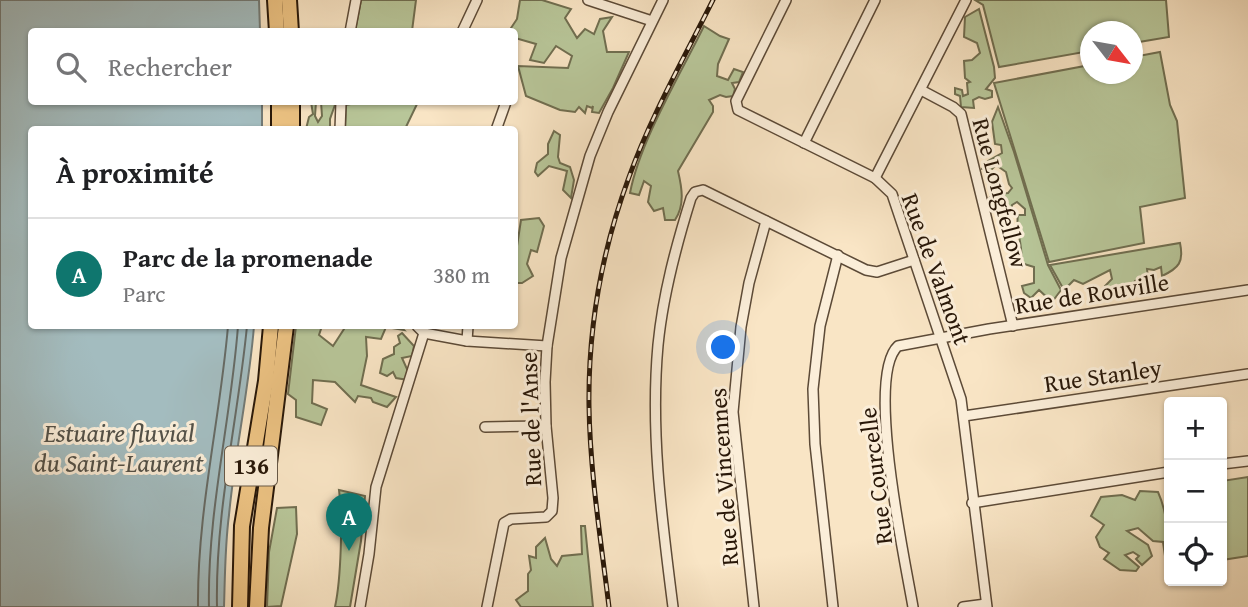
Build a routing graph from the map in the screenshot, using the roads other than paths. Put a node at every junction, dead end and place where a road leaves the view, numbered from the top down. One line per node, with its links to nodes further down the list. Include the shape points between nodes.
1 (275, 0): 11 (main road)
2 (289, 0): 12 (main road)
3 (356, 0): 13 (street)
4 (477, 0): 14 (street)
5 (588, 0): 10 (street)
6 (663, 0): 10 (street, Rue de l'Anse)
7 (786, 0): 24 (street, Rue de Valmont, via 736,101 738,110)
8 (875, 0): 24 (street)
9 (965, 0): 15 (street)
10 (652, 21): 37 (street, Rue de l'Anse, via 608,112 575,201)
11 (277, 28)
12 (291, 28)
13 (351, 28)
14 (464, 28)
15 (921, 90): 25 (street); 30 (street, Rue Longfellow, via 961,114)
16 (279, 105): 20 (main road)
17 (292, 105): 21 (main road)
18 (341, 105): 22 (street)
19 (505, 105): 23 (street)
20 (279, 126)
21 (292, 126)
22 (340, 126)
23 (497, 126)
24 (804, 143): 25 (street, Rue de Valmont)
25 (875, 178): 28 (street, Rue de Valmont, via 892,194)
26 (766, 221): 27 (street); 51 (street, via 703,190 691,198 678,239 665,294 656,387 660,502); 52 (street, Rue de Vincennes, via 741,327 733,412)
27 (838, 255): 28 (street, via 877,272); 53 (street, via 820,326 813,389)
28 (914, 260): 35 (street, Rue de Valmont)
29 (1248, 290): 30 (street, Rue de Rouville)
30 (1013, 326): 35 (street, Rue de Rouville)
31 (271, 329): 47 (main road, 136, via 242,526)
32 (286, 329): 48 (main road, 136, via 261,527)
33 (421, 329): 36 (street); 49 (street, via 376,486)
34 (468, 329): 36 (street)
35 (942, 339): 39 (street, Rue de Valmont); 54 (street, Rue Courcelle, via 898,346 888,361 886,438)
36 (467, 341): 37 (street)
37 (547, 346): 40 (street, Rue de l'Anse)
38 (1248, 374): 39 (street, Rue Stanley)
39 (964, 416): 45 (street, Rue de Valmont)
40 (546, 426): 41 (street); 50 (street, Rue de l'Anse, via 552,511 546,517 504,523)
41 (485, 427)
42 (1248, 461): 43 (street)
43 (1227, 463)
44 (1164, 473): 45 (street)
45 (972, 503): 46 (street, Rue de Valmont)
46 (987, 605): 55 (street)
47 (240, 607)
48 (257, 607)
49 (360, 607)
50 (487, 607)
51 (673, 607)
52 (754, 607)
53 (833, 607)
54 (913, 607)
55 (964, 607)

